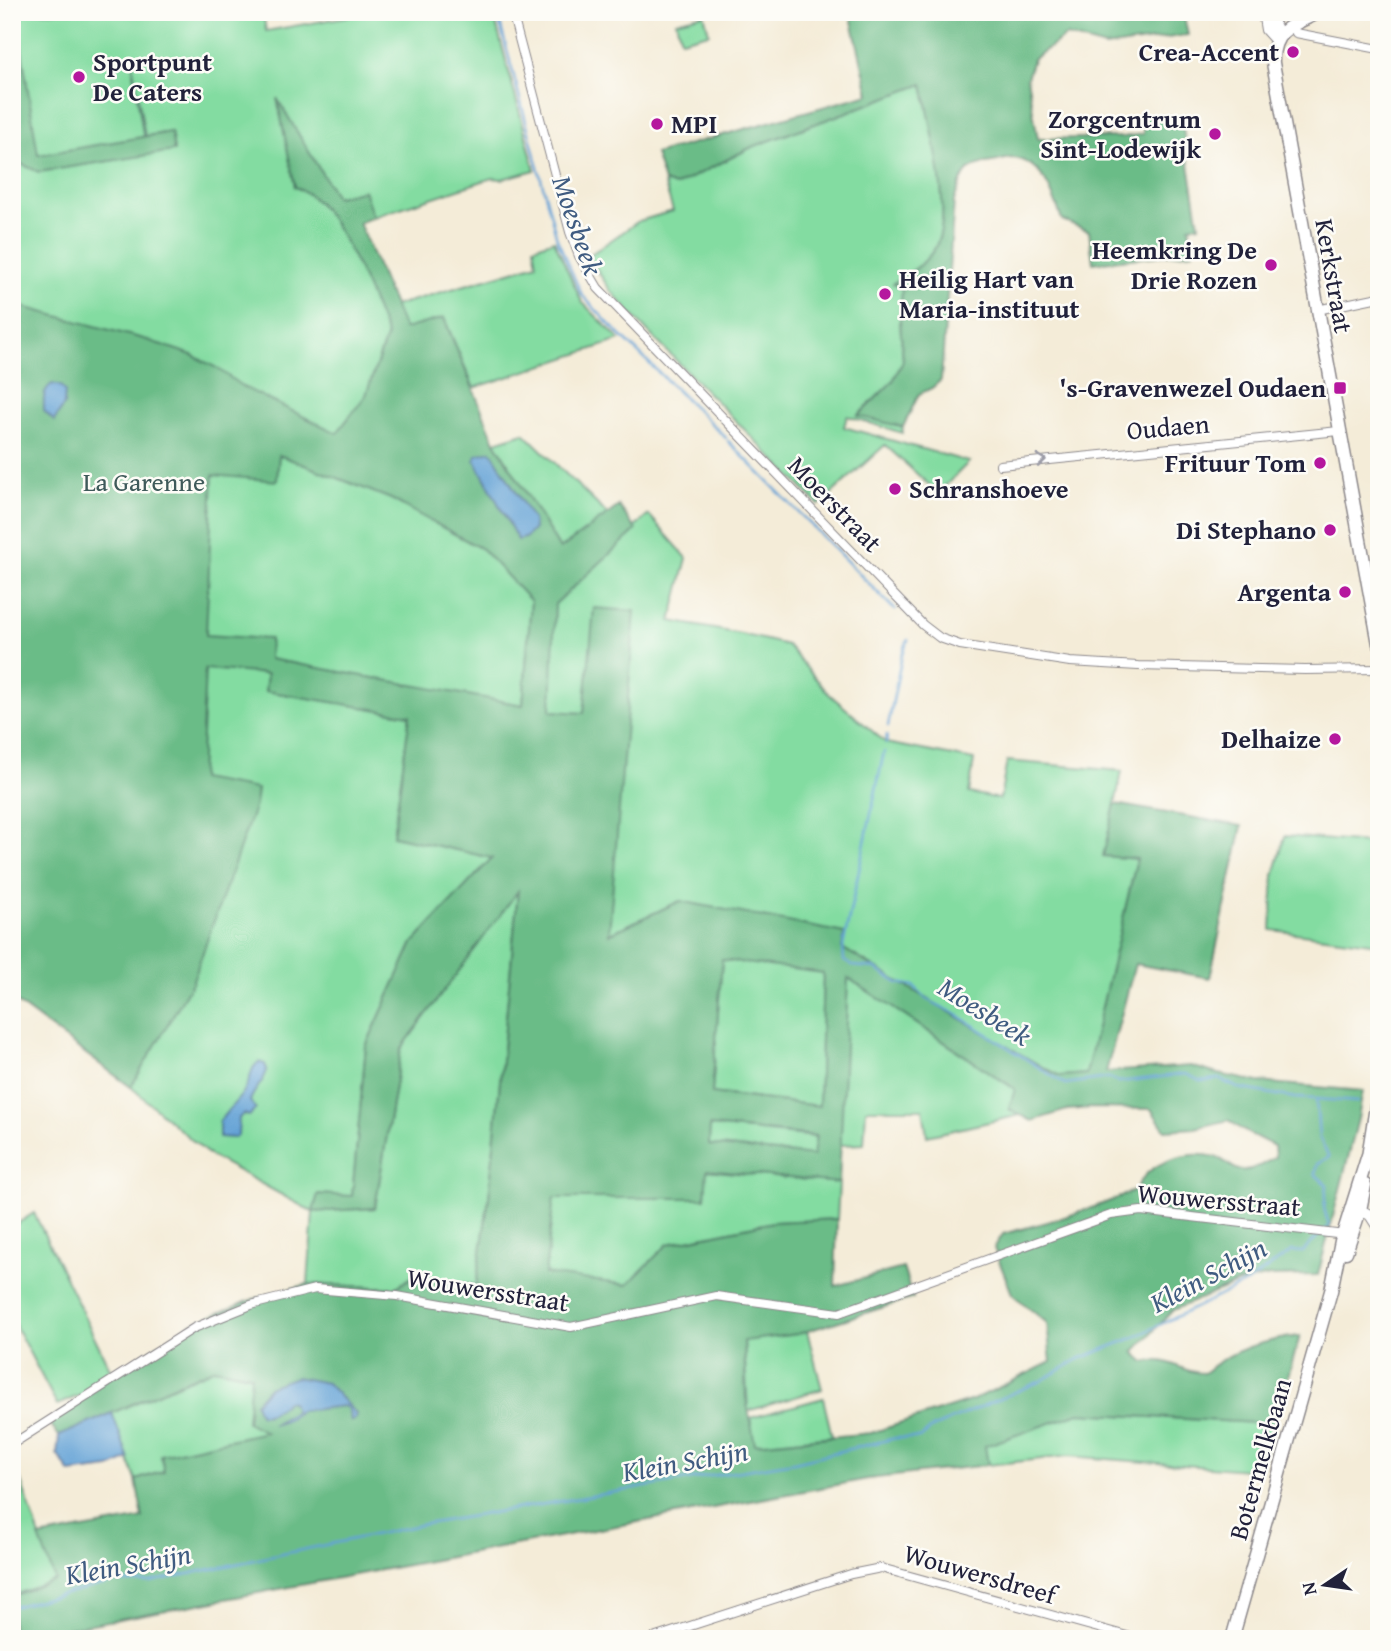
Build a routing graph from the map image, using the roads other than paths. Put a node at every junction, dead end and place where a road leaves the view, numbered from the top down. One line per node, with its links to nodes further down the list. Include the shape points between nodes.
1 (512, 12): 12 (street, Moerstraat, via 570,232 598,288 940,638 1070,662)
2 (1265, 12): 5 (street, via 1276,27)
3 (1320, 12): 4 (main road)
4 (1294, 29): 5 (main road); 6 (street)
5 (1276, 41): 8 (main road, Kerkstraat, via 1273,63)
6 (1379, 49)
7 (1379, 297): 8 (street)
8 (1317, 310): 9 (main road, Kerkstraat)
9 (1339, 431): 10 (street, Oudaen, one-way to 9); 11 (main road, Kerkstraat)
10 (1000, 465)
11 (1379, 644)
12 (1379, 669)
13 (1379, 1088): 14 (main road, Botermelkbaan)
14 (1368, 1156): 15 (main road, Botermelkbaan); 17 (main road, Botermelkbaan)
15 (1360, 1210): 16 (street, via 1370,1215); 17 (main road, Botermelkbaan)
16 (1379, 1229)
17 (1347, 1235): 18 (street, Wouwersstraat, via 1141,1211 1111,1214 839,1313 716,1296 571,1327 397,1296 315,1289 251,1305 194,1328); 21 (main road, Botermelkbaan)
18 (14, 1443)
19 (650, 1639): 20 (street, Wouwersdreef, via 881,1568)
20 (1138, 1639)
21 (1232, 1639)

